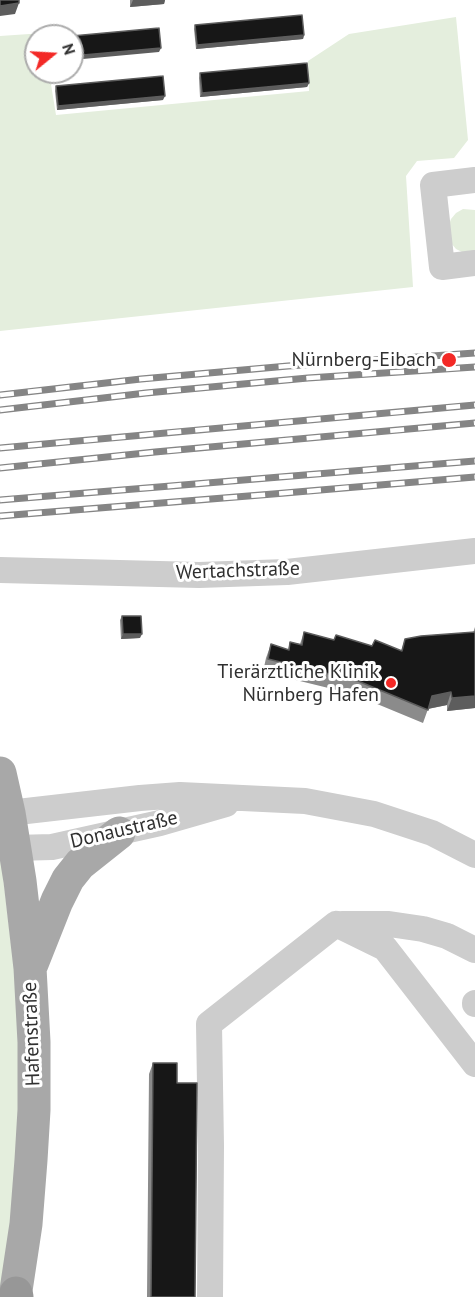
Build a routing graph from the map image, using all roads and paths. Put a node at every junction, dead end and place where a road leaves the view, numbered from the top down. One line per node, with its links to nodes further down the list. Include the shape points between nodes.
1 (475, 180): 2 (street, via 433,185 442,267)
2 (475, 263)
3 (475, 551): 4 (street, Wertachstraße, via 274,572)
4 (0, 570)
5 (0, 773): 7 (main road, Hafenstraße)
6 (247, 799): 7 (street, Donaustraße, via 180,795); 8 (street, Donaustraße); 10 (street, Donaustraße, via 305,801 374,814 432,833)
7 (5, 815): 9 (main road, Hafenstraße)
8 (118, 833): 9 (street, Donaustraße, via 52,847); 13 (main road, via 68,879)
9 (8, 847): 13 (main road, Hafenstraße, via 24,912)
10 (475, 855)
11 (336, 924): 12 (street, via 389,924 423,929); 14 (street, via 385,948); 16 (street, via 209,1024)
12 (475, 950)
13 (30, 968): 15 (main road, Hafenstraße, via 33,1120)
14 (475, 1064)
15 (16, 1296)
16 (210, 1297)

